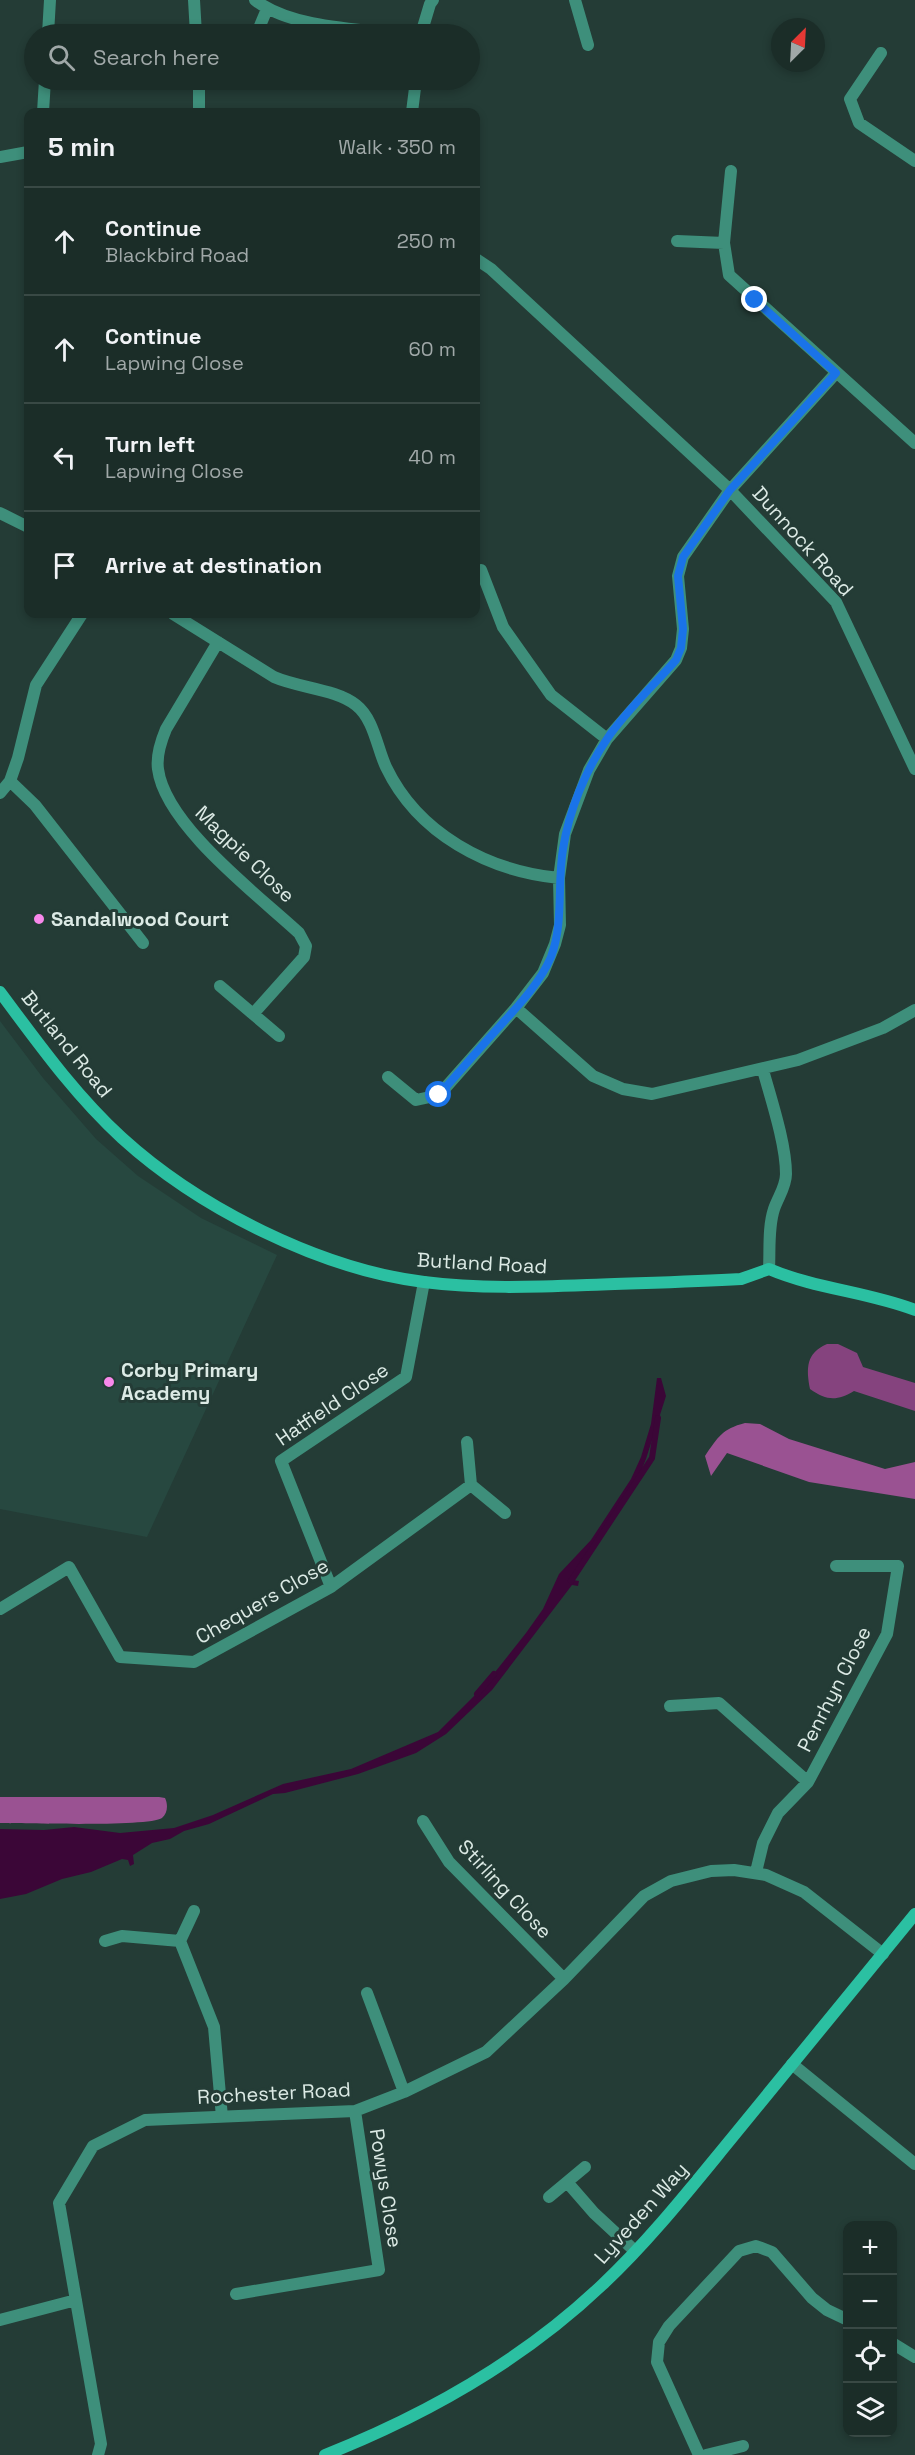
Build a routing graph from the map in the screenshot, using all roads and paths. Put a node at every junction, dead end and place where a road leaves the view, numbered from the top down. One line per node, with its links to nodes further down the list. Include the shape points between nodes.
1 (50, 0): 7 (street)
2 (194, 0): 8 (street)
3 (255, 0): 6 (street)
4 (433, 0): 11 (street)
5 (574, 0): 12 (street)
6 (267, 9): 9 (street); 10 (street)
7 (49, 24)
8 (195, 24)
9 (261, 24)
10 (320, 24)
11 (424, 24)
12 (588, 45)
13 (880, 53): 22 (street, via 850,99 859,123)
14 (44, 90): 17 (street)
15 (199, 90): 18 (street)
16 (415, 90): 19 (street)
17 (43, 108)
18 (199, 108)
19 (412, 108)
20 (24, 153): 21 (street)
21 (0, 157)
22 (915, 161)
23 (731, 171): 25 (street)
24 (677, 241): 25 (street)
25 (724, 243): 27 (street, via 729,275)
26 (480, 261): 29 (street, Dunnock Road)
27 (836, 373): 28 (street); 29 (street)
28 (915, 443)
29 (730, 490): 36 (street, via 683,557 678,576 683,629 676,660); 37 (street, Dunnock Road, via 836,602)
30 (0, 513): 31 (street)
31 (24, 525)
32 (480, 570): 36 (street, via 503,627 552,695)
33 (79, 618): 38 (street, via 36,685)
34 (179, 618): 35 (street)
35 (218, 642): 40 (street, via 274,677 356,705 368,722 397,787 427,821 465,850 512,870); 46 (street, Magpie Close, via 166,729 158,768 168,798 190,832 299,933 306,946 304,957)
36 (607, 739): 40 (street, via 571,815)
37 (915, 769)
38 (10, 781): 39 (street); 41 (street, via 35,805)
39 (0, 793)
40 (559, 878): 44 (street, via 560,925 550,958)
41 (143, 943)
42 (220, 986): 46 (street)
43 (0, 992): 51 (street, Butland Road, via 58,1069 99,1115 146,1159 183,1186 275,1237 335,1260)
44 (516, 1008): 48 (street, via 593,1076 623,1089 652,1094); 49 (street, via 439,1095 416,1100)
45 (915, 1010): 48 (street, via 883,1028)
46 (253, 1014): 47 (street)
47 (279, 1036)
48 (763, 1070): 50 (street, via 786,1176 774,1209)
49 (388, 1077)
50 (769, 1269): 51 (street, Butland Road, via 741,1279 712,1281 486,1287); 52 (street)
51 (424, 1282): 57 (street, Hatfield Close, via 406,1377 281,1461)
52 (915, 1310)
53 (467, 1442): 54 (street)
54 (471, 1485): 55 (street); 57 (street, Chequers Close)
55 (504, 1513)
56 (836, 1566): 60 (street, Penrhyn Close, via 898,1566 887,1634)
57 (331, 1587): 58 (street, Chequers Close, via 194,1662 120,1657 69,1567)
58 (0, 1609)
59 (670, 1706): 60 (street, Penrhyn Close, via 718,1703)
60 (808, 1782): 62 (street, Penrhyn Close, via 778,1813)
61 (423, 1821): 68 (street, Stirling Close, via 449,1862)
62 (756, 1872): 67 (street, Rochester Road, via 804,1892); 68 (street, Rochester Road, via 711,1871 671,1881 644,1896)
63 (195, 1911): 66 (street)
64 (915, 1914): 67 (street, Lyveden Way)
65 (105, 1941): 66 (street, via 122,1936)
66 (180, 1941): 73 (street, via 214,2027)
67 (883, 1954): 70 (street, Lyveden Way)
68 (564, 1979): 71 (street, Rochester Road, via 486,2052)
69 (367, 1993): 71 (street)
70 (792, 2064): 74 (street); 78 (street, Lyveden Way)
71 (404, 2092): 72 (street, Rochester Road)
72 (355, 2111): 73 (street, Rochester Road); 79 (street, Powys Close, via 379,2270)
73 (222, 2117): 80 (street, Rochester Road, via 145,2120 93,2146 59,2203)
74 (915, 2163)
75 (585, 2167): 76 (street)
76 (567, 2182): 77 (street); 78 (street)
77 (549, 2197)
78 (635, 2251): 88 (street, Lyveden Way, via 567,2316 476,2380 387,2430)
79 (236, 2294)
80 (76, 2300): 82 (street); 86 (street, Rochester Road)
81 (843, 2318): 89 (street, via 812,2298 772,2252 756,2246 739,2251 669,2326 660,2342 657,2362)
82 (0, 2320)
83 (897, 2346): 84 (street)
84 (915, 2357)
85 (742, 2446): 90 (street)
86 (100, 2450): 87 (street, Rochester Road)
87 (110, 2455)
88 (325, 2455)
89 (699, 2455)
90 (706, 2455)

